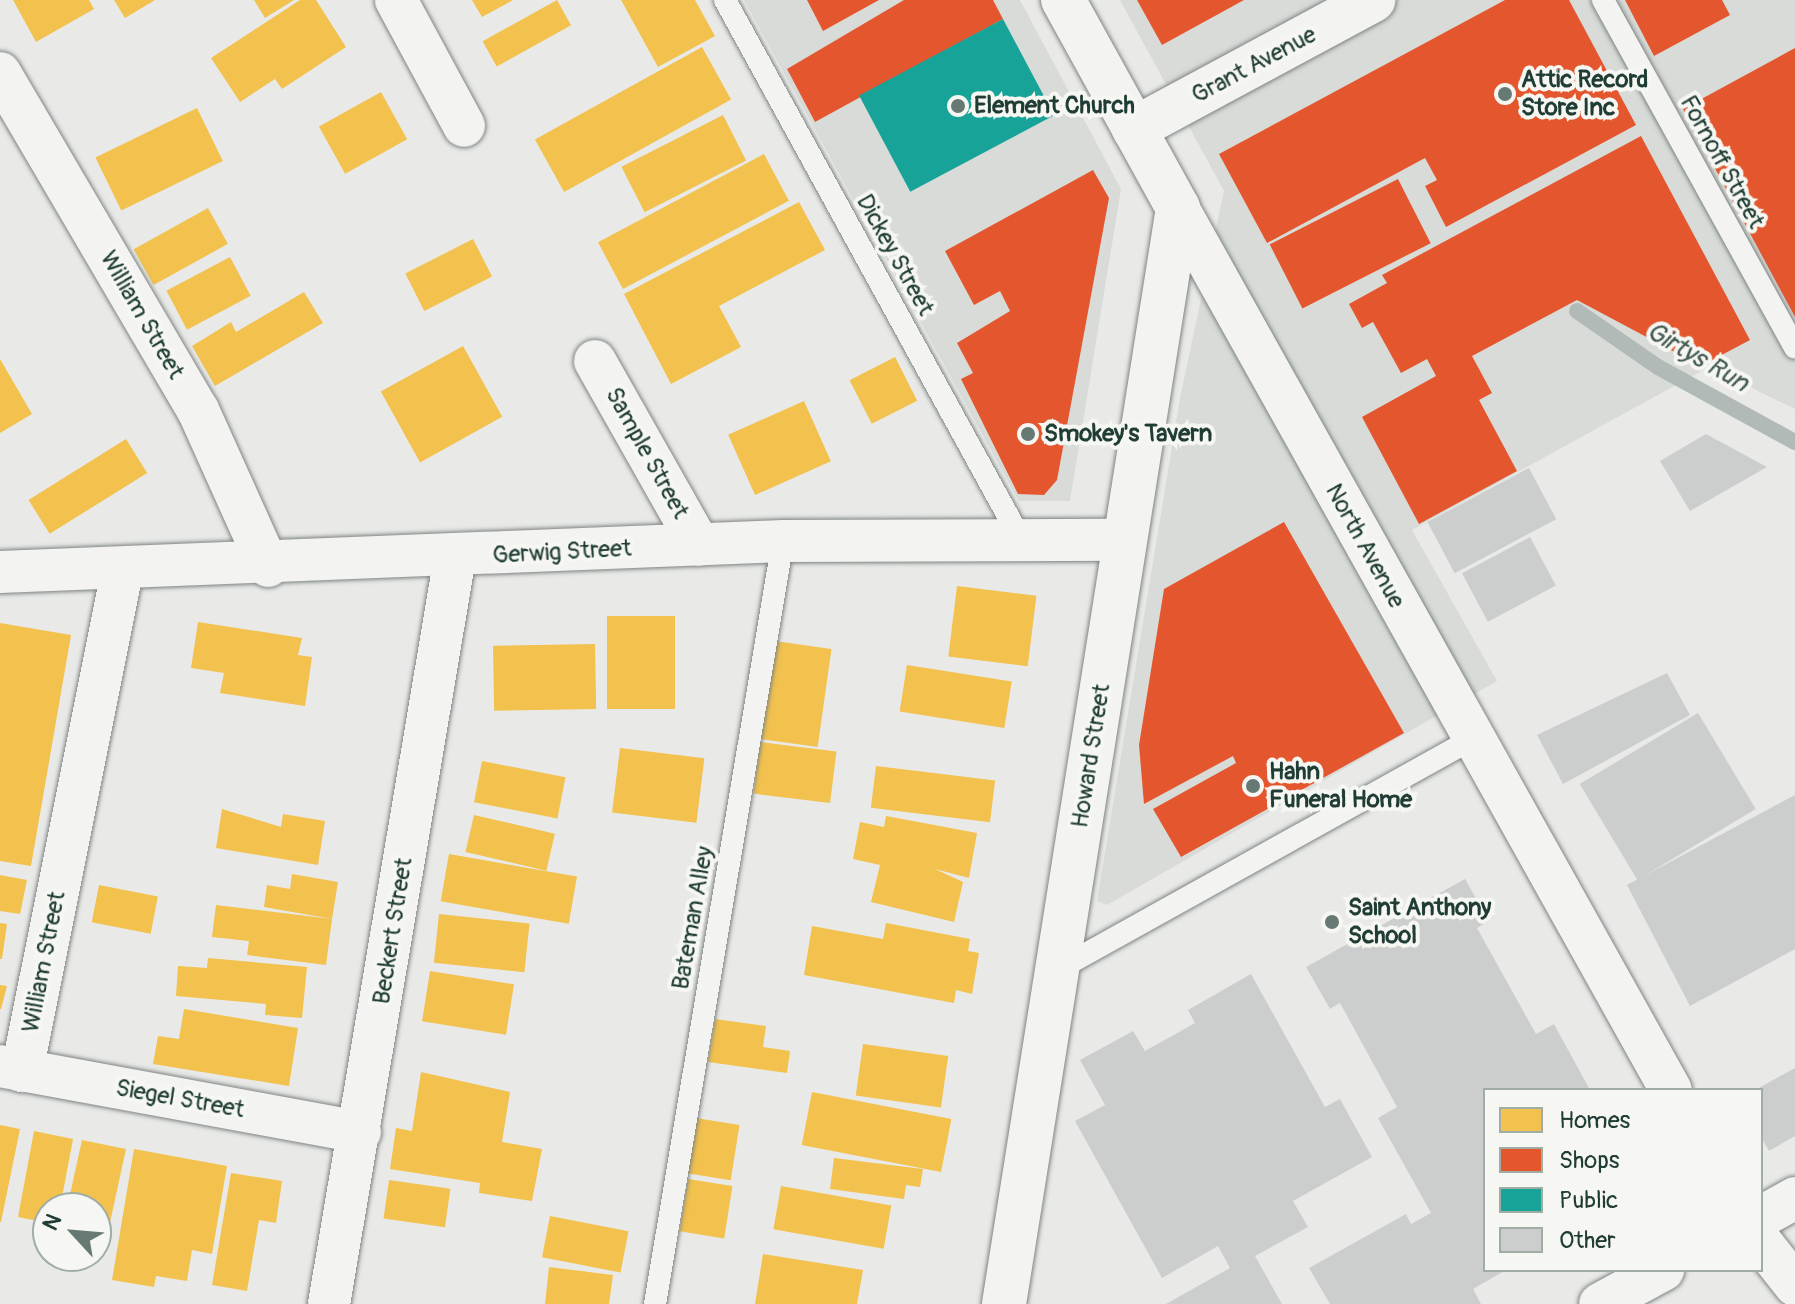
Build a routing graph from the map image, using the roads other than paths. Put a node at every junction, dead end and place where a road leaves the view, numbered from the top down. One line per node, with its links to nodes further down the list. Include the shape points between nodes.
1 (396, 0): 7 (street)
2 (725, 0): 12 (lane, Dickey Street)
3 (1063, 0): 8 (street, North Avenue)
4 (1374, 0): 8 (street, Grant Avenue)
5 (1603, 0): 10 (lane, Fornoff Street)
6 (0, 73): 17 (street, William Street, via 198,410)
7 (464, 126)
8 (1134, 129): 9 (street, North Avenue)
9 (1178, 208): 13 (street, Howard Street); 20 (street, North Avenue)
10 (1795, 348)
11 (595, 361): 15 (street, Sample Street)
12 (1019, 536): 13 (street, Gerwig Street); 14 (street, Gerwig Street)
13 (1125, 540): 21 (street, Howard Street)
14 (783, 541): 15 (street, Gerwig Street); 31 (lane, Bateman Alley)
15 (699, 545): 16 (street, Gerwig Street)
16 (455, 557): 17 (street, Gerwig Street); 24 (street, Beckert Street)
17 (268, 566): 19 (street, Gerwig Street)
18 (0, 572): 19 (street, Gerwig Street)
19 (122, 572): 22 (street, William Street)
20 (1474, 738): 21 (lane); 23 (street, North Avenue)
21 (1057, 970): 32 (street, Howard Street)
22 (11, 1068): 24 (street, Siegel Street)
23 (1670, 1088)
24 (360, 1132): 30 (street, Beckert Street)
25 (1795, 1198): 26 (street)
26 (1763, 1216)
27 (1763, 1245): 29 (street)
28 (1659, 1272): 33 (street)
29 (1795, 1285)
30 (329, 1304)
31 (655, 1304)
32 (1004, 1304)
33 (1600, 1304)

